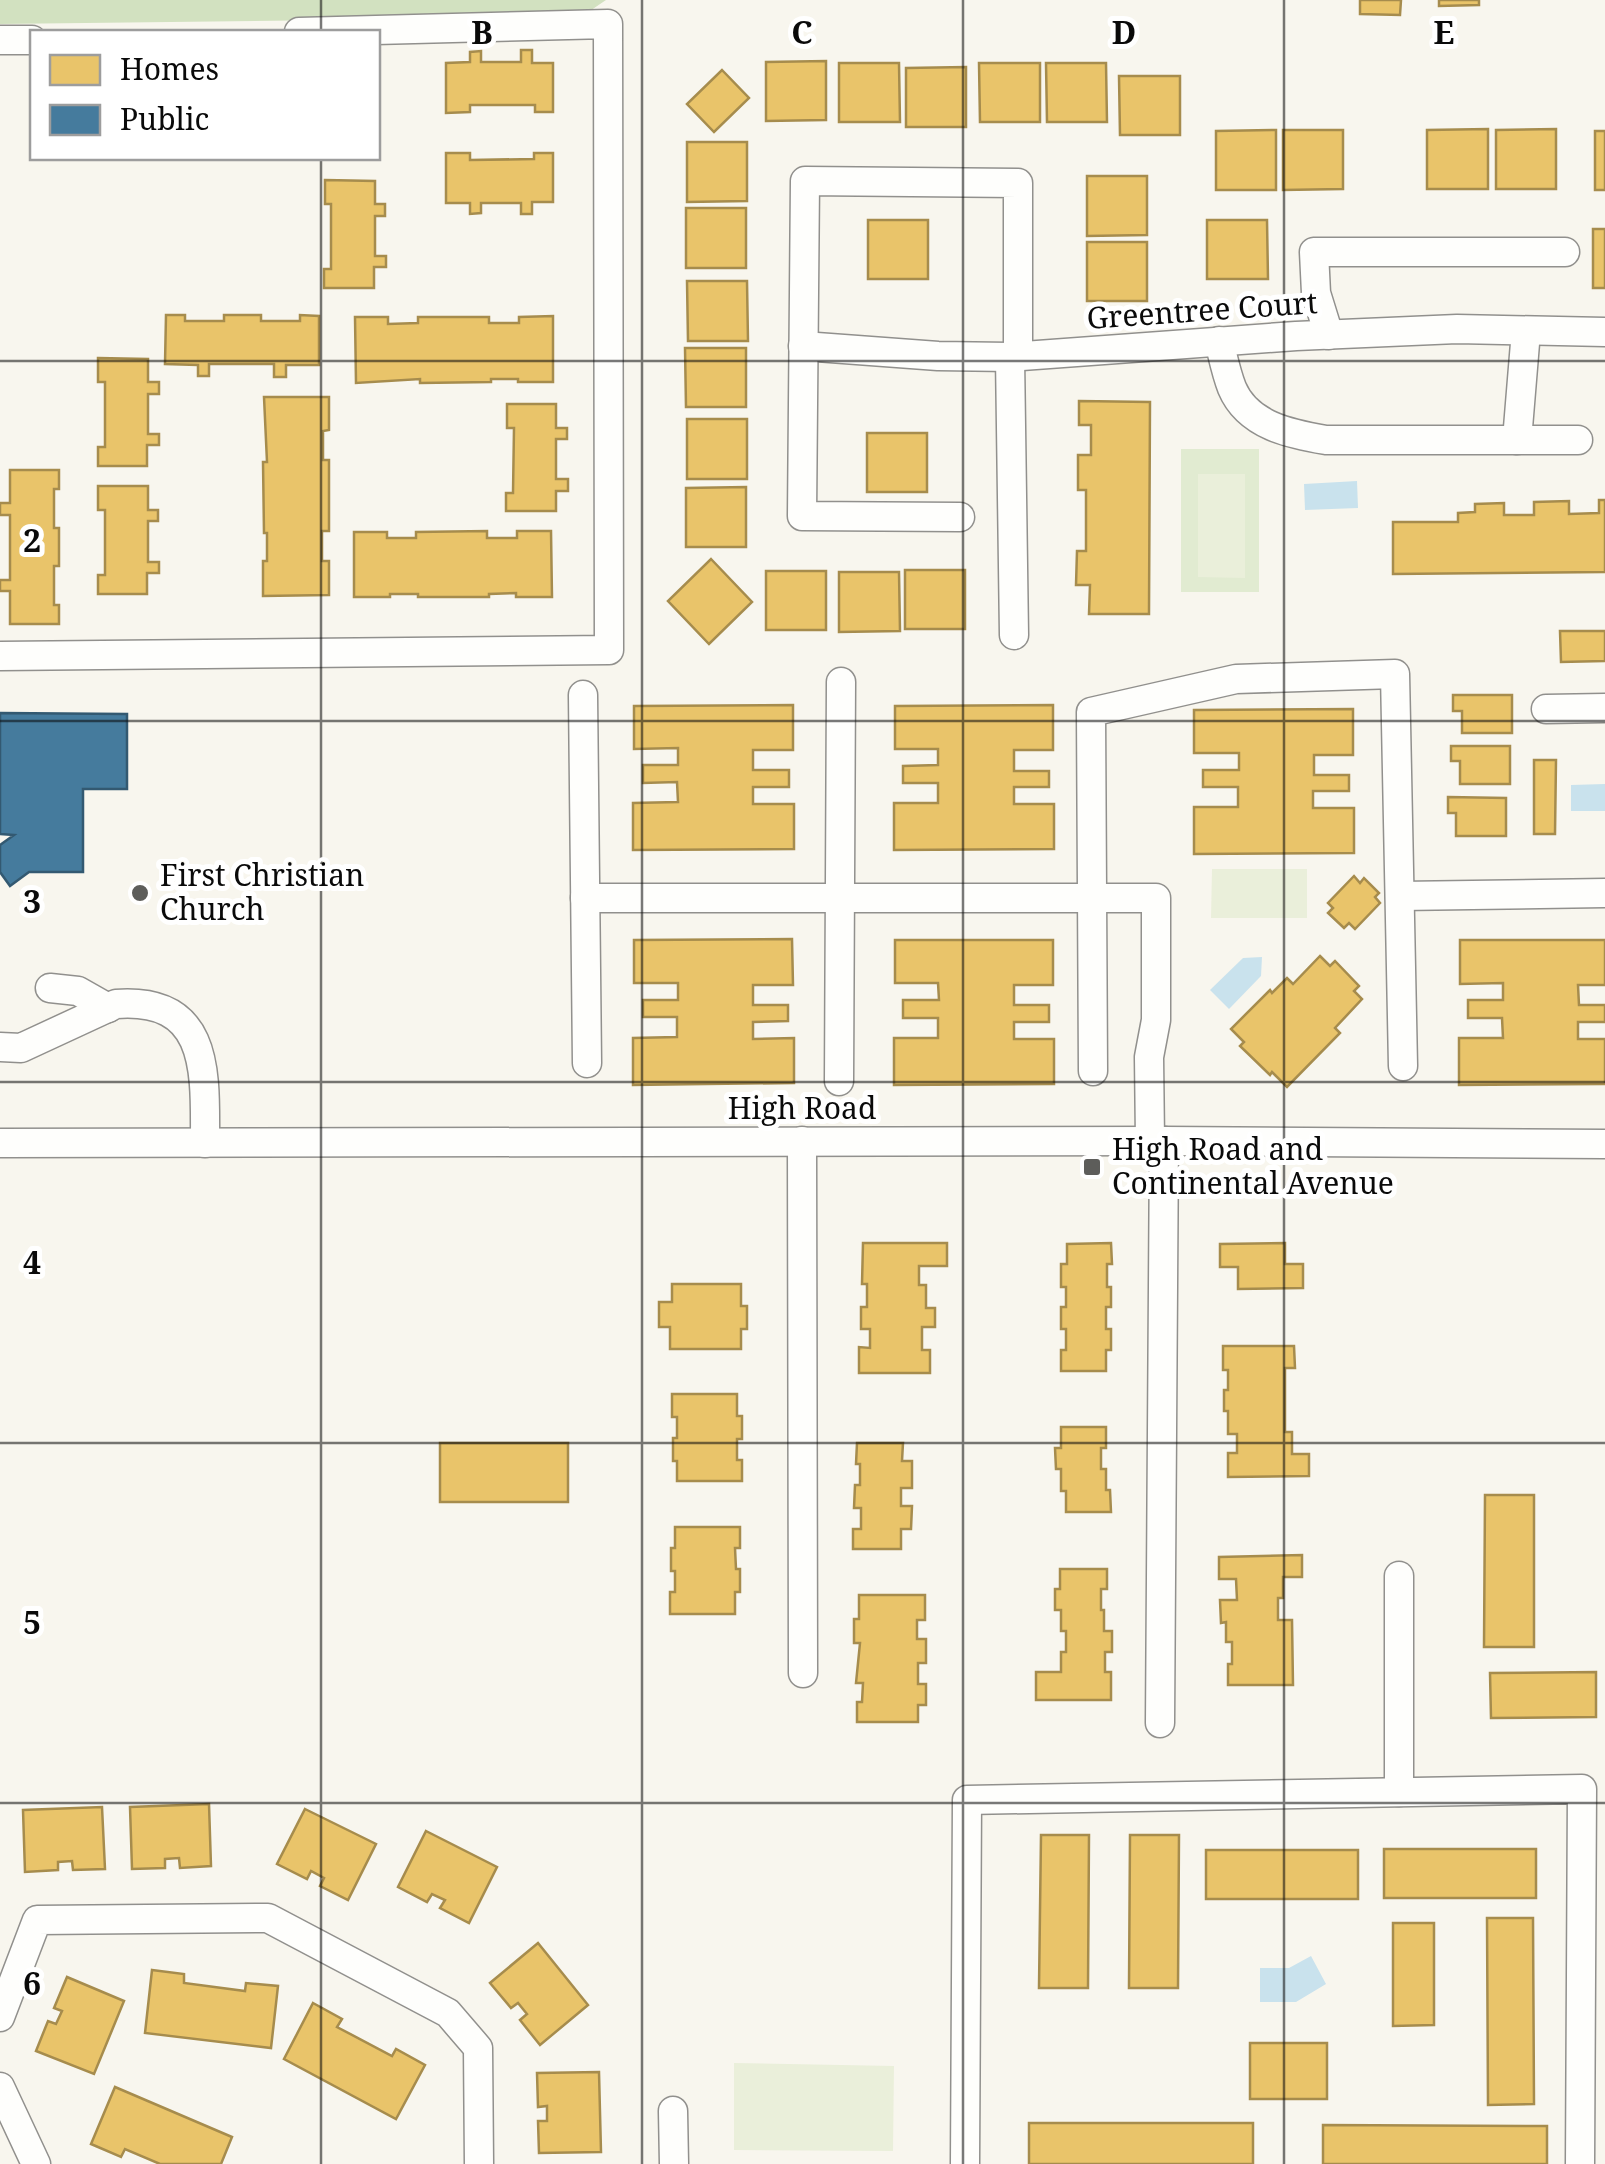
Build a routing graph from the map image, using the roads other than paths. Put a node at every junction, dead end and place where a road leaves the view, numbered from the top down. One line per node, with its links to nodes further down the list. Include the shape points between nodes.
1 (376, 30): 15 (street, via 608,24 609,650)
2 (0, 40): 3 (street)
3 (30, 40)
4 (1564, 252): 7 (street, via 1314,252 1316,293)
5 (1526, 330): 6 (street, Greentree Court); 7 (street, Greentree Court); 11 (street)
6 (1605, 332)
7 (1329, 335): 8 (street, Greentree Court)
8 (1219, 342): 10 (street, Greentree Court); 11 (street, via 1233,391 1248,412 1288,433 1326,440)
9 (803, 346): 10 (street, Greentree Court); 10 (street, via 805,181 1018,184); 13 (street, via 802,516)
10 (1014, 356): 14 (street)
11 (1517, 440): 12 (street)
12 (1578, 440)
13 (960, 517)
14 (1014, 635)
15 (0, 656)
16 (841, 682): 23 (street)
17 (583, 695): 22 (street)
18 (1605, 708): 19 (street)
19 (1546, 709)
20 (1605, 893): 21 (street)
21 (1400, 896): 24 (street, via 1395,674 1236,680 1090,712); 29 (street)
22 (585, 898): 23 (street); 28 (street)
23 (840, 898): 24 (street); 31 (street)
24 (1092, 898): 30 (street); 32 (street, via 1156,898 1156,1020 1149,1057)
25 (50, 988): 26 (street, via 78,991)
26 (108, 1008): 27 (street, via 21,1048); 34 (street, via 133,1003 158,1009 180,1020 196,1040 205,1084)
27 (0, 1047)
28 (587, 1063)
29 (1403, 1066)
30 (1093, 1071)
31 (839, 1080)
32 (1157, 1140): 33 (street, High Road); 36 (street, High Road); 39 (street)
33 (802, 1141): 34 (street, High Road); 38 (street)
34 (205, 1142): 35 (street, High Road)
35 (0, 1143)
36 (1605, 1144)
37 (1398, 1576): 40 (street)
38 (803, 1673)
39 (1160, 1723)
40 (1400, 1792): 41 (street, via 1582,1789); 48 (street, via 967,1800)
41 (1593, 1807): 49 (street)
42 (0, 2017): 46 (street, via 37,1920 268,1918 448,2014 478,2048)
43 (0, 2087): 45 (street)
44 (673, 2110): 47 (street)
45 (36, 2164)
46 (479, 2164)
47 (674, 2164)
48 (965, 2164)
49 (1580, 2164)

